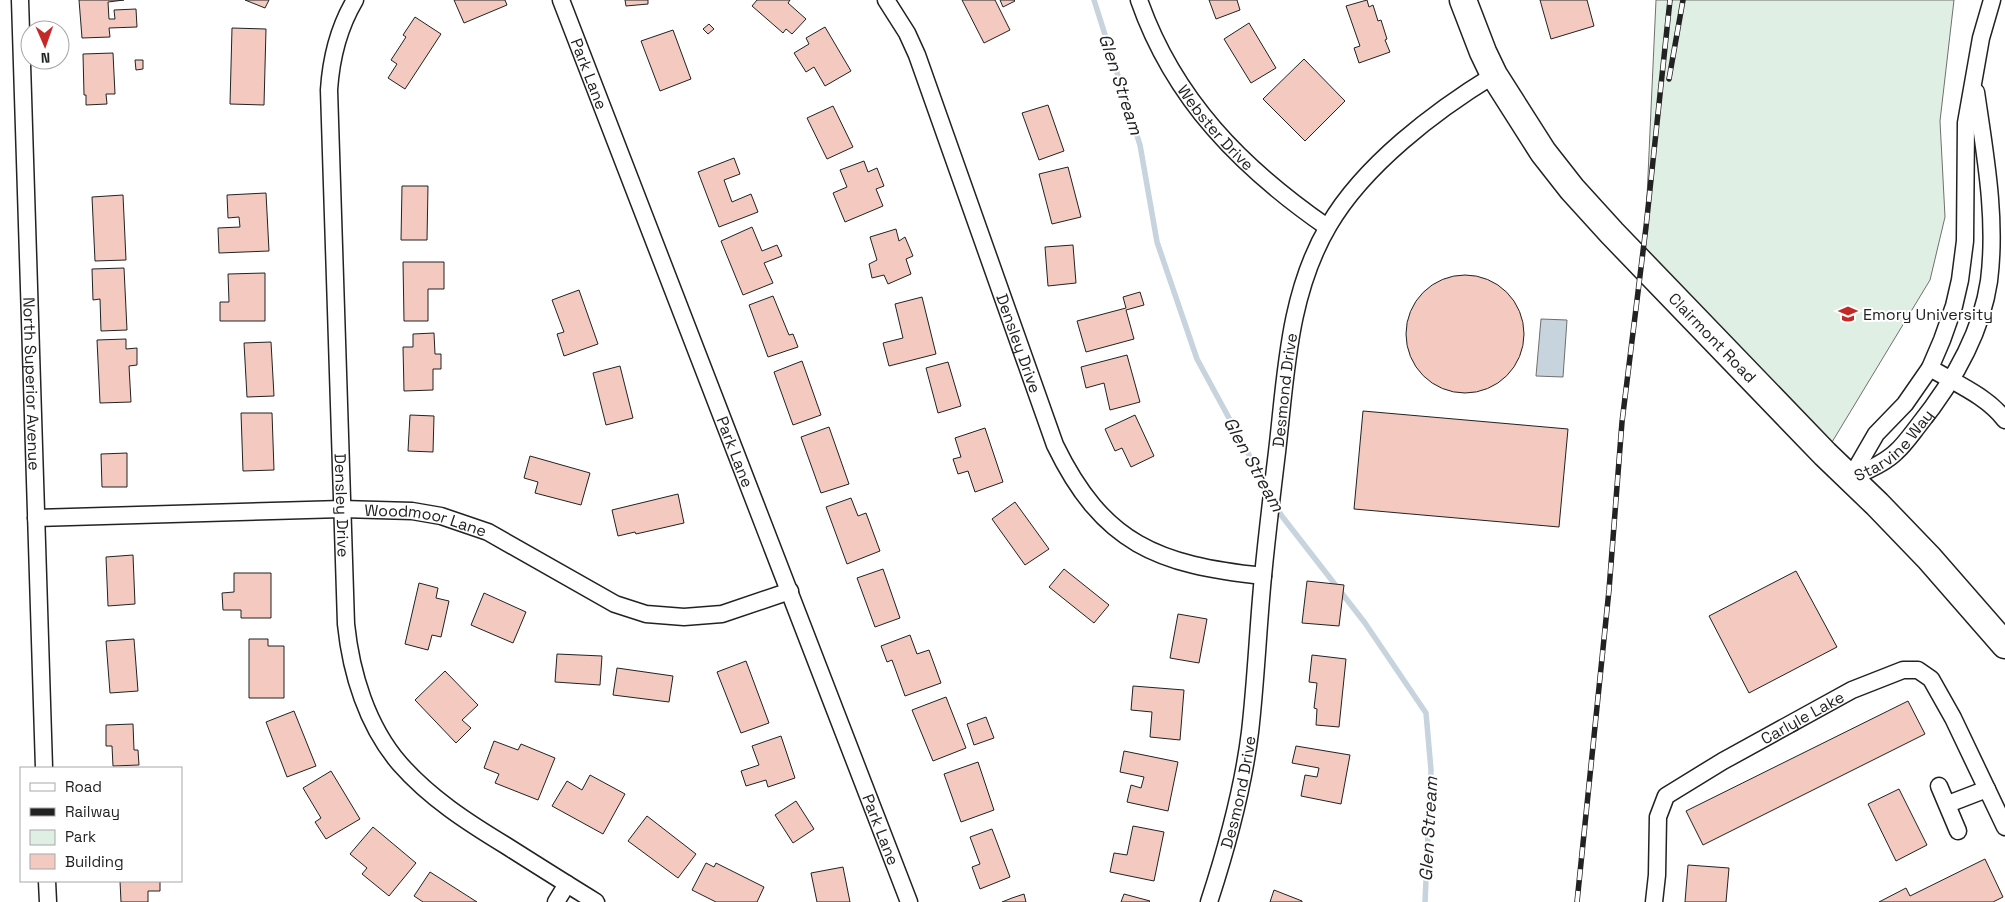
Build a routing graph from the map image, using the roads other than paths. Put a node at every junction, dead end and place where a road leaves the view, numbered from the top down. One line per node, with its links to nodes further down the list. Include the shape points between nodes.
1 (20, 0): 16 (street, North Superior Avenue)
2 (356, 0): 15 (street, Densley Drive, via 335,50 328,90)
3 (561, 0): 18 (street, Park Lane)
4 (886, 0): 17 (street, Densley Drive, via 917,55 1056,445 1074,482 1095,510 1142,546 1197,567)
5 (1139, 0): 10 (street, Webster Drive, via 1167,66 1196,108 1226,142 1300,208)
6 (1463, 0): 8 (main road, Clairmont Road)
7 (1992, 0): 9 (street, Starvine Way)
8 (1494, 75): 10 (street, Desmond Drive, via 1469,90 1393,150 1345,198); 14 (main road, Clairmont Road, via 1543,152 1572,189)
9 (1974, 78): 11 (street, Starvine Way, via 1966,123 1964,241 1960,280 1949,321); 12 (street, Starvine Way, via 1988,177 1989,281 1981,317)
10 (1327, 227): 17 (street, Desmond Drive, via 1303,284 1286,359)
11 (1930, 368): 12 (street); 14 (street, Starvine Way, via 1905,404 1876,434)
12 (1952, 381): 13 (street, via 1995,408); 14 (street, Starvine Way, via 1896,452)
13 (2005, 420)
14 (1850, 478): 19 (main road, Clairmont Road, via 1929,558)
15 (342, 509): 16 (street, Woodmoor Lane); 18 (street, Woodmoor Lane, via 412,511 466,524 507,542 615,604 646,614 684,617 722,614); 27 (street, Densley Drive, via 349,650 360,692 384,742 399,763 445,806)
16 (36, 518): 20 (street, North Superior Avenue)
17 (1263, 576): 32 (street, Desmond Drive, via 1250,733 1224,856)
18 (790, 591): 31 (street, Park Lane)
19 (2005, 645)
20 (44, 767)
21 (1939, 786): 23 (street)
22 (1986, 789): 23 (street); 24 (street, Carlyle Lake); 33 (street, Carlyle Lake, via 1931,679 1918,670 1890,673 1852,690 1666,796 1658,817 1658,875)
23 (1948, 804): 25 (street)
24 (2005, 827)
25 (1958, 831)
26 (47, 882): 28 (street)
27 (567, 884): 29 (street); 30 (street, Densley Drive)
28 (48, 902)
29 (556, 902)
30 (596, 902)
31 (909, 902)
32 (1209, 902)
33 (1654, 902)

